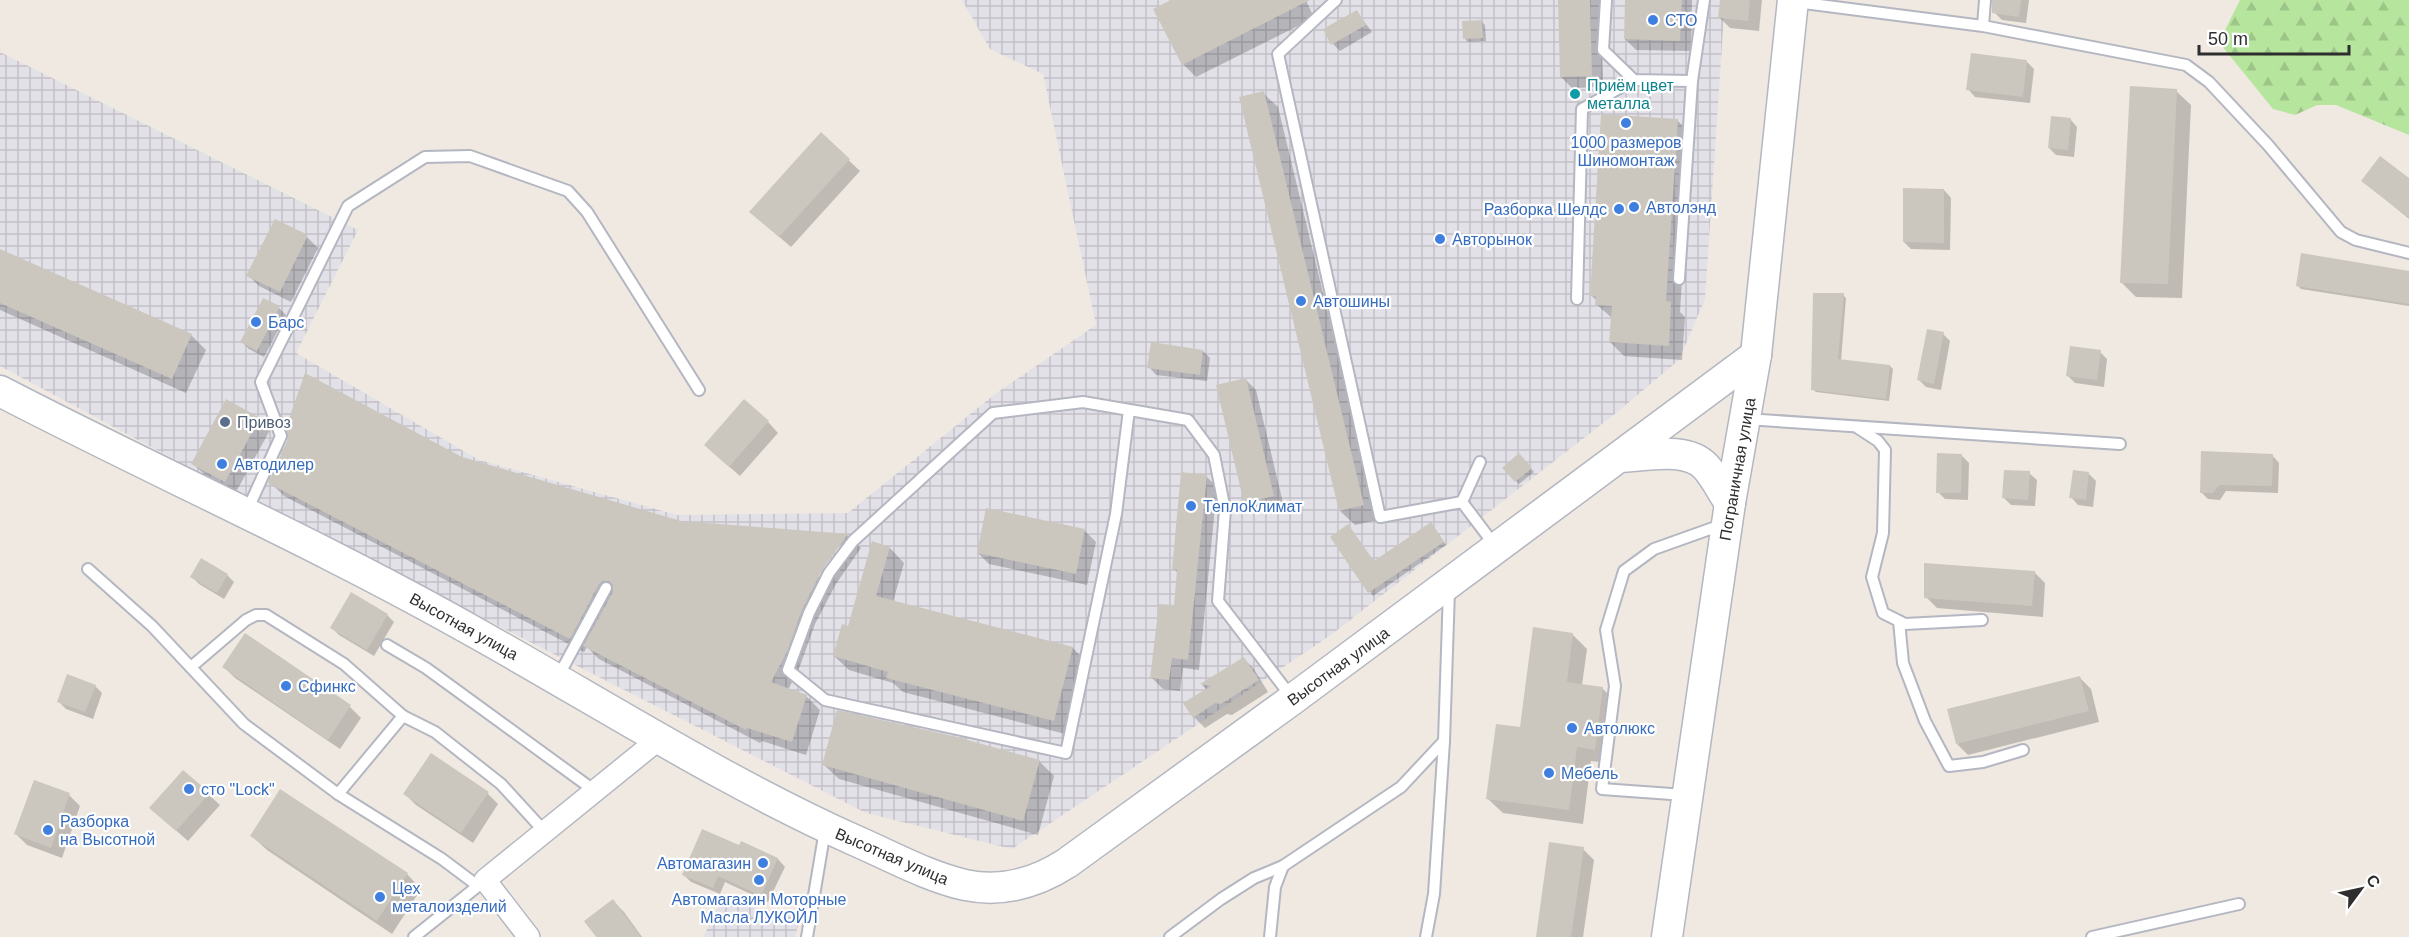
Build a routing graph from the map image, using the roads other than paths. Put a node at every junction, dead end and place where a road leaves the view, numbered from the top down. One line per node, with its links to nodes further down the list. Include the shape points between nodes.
1 (1336, 0): 21 (lane, via 1278,54 1380,517)
2 (1606, 0): 7 (lane, via 1603,50)
3 (1704, 0): 8 (lane)
4 (1985, 0): 6 (lane)
5 (1793, 1): 6 (lane); 12 (street, Пограничная улица)
6 (1983, 26): 9 (lane, via 2189,67 2209,82 2268,145 2340,232)
7 (1634, 80): 8 (lane); 11 (lane, via 1582,109)
8 (1692, 81): 10 (lane)
9 (2409, 253)
10 (1679, 279)
11 (1577, 299)
12 (1756, 355): 16 (street, Пограничная улица); 19 (street, Высотная улица)
13 (699, 390): 23 (lane, via 587,212 568,191 470,156 425,157 348,206 261,382 280,436)
14 (0, 391): 23 (street, Высотная улица)
15 (1129, 410): 15 (lane, via 1083,402 993,413 854,542 830,573 814,603 788,670 825,700 1066,753 1116,514); 33 (lane, via 1188,420 1214,455 1225,510 1218,601)
16 (1745, 419): 17 (lane); 22 (street, Пограничная улица)
17 (1858, 428): 18 (lane); 29 (lane, via 1885,450 1883,533 1872,577 1883,612)
18 (2120, 444)
19 (1620, 457): 22 (street, via 1692,457 1708,469); 24 (street, Высотная улица)
20 (1480, 462): 21 (lane)
21 (1462, 502): 24 (lane)
22 (1728, 513): 40 (street, Пограничная улица); 40 (lane, via 1697,532 1654,549 1624,571 1606,630 1615,686 1602,789)
23 (245, 514): 32 (street, Высотная улица, via 395,588)
24 (1497, 548): 26 (street, Высотная улица)
25 (88, 569): 31 (lane)
26 (1449, 584): 33 (street, Высотная улица); 36 (lane)
27 (606, 588): 32 (lane)
28 (1982, 620): 29 (lane, via 1905,624)
29 (1899, 621): 37 (lane, via 1903,663 1925,721 1949,766 1983,762)
30 (387, 645): 38 (lane, via 426,668)
31 (191, 667): 34 (lane, via 246,620 266,615 344,664); 39 (lane, via 244,724)
32 (557, 680): 35 (street, Высотная улица)
33 (1293, 699): 41 (street, Высотная улица, via 1067,863 1024,884 995,888 955,882)
34 (403, 716): 39 (lane); 42 (lane, via 435,732 501,784)
35 (659, 739): 38 (street); 41 (street, Высотная улица)
36 (1444, 741): 43 (lane, via 1401,787); 51 (lane, via 1434,894)
37 (2023, 750)
38 (595, 790): 42 (street)
39 (338, 794): 44 (lane)
40 (1687, 795): 52 (street, Пограничная улица)
41 (826, 827): 48 (lane)
42 (544, 831): 44 (street)
43 (1283, 866): 49 (lane, via 1254,878); 50 (lane, via 1275,887)
44 (482, 883): 46 (lane); 47 (street)
45 (2239, 904): 53 (lane)
46 (414, 937)
47 (529, 937)
48 (807, 937)
49 (1170, 937)
50 (1270, 937)
51 (1426, 937)
52 (1667, 937)
53 (2092, 937)

